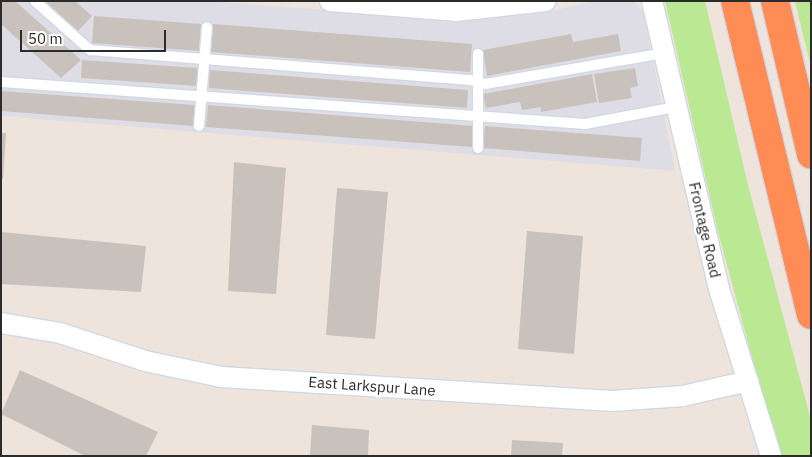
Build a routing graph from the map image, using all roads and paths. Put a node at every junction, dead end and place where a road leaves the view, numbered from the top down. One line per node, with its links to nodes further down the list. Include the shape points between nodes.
1 (35, 1): 10 (lane, via 90,50)
2 (330, 1): 3 (street, via 456,11)
3 (545, 1)
4 (652, 1): 8 (street, Frontage Road)
5 (735, 1): 19 (highway)
6 (774, 1): 18 (highway)
7 (207, 27): 10 (lane)
8 (664, 53): 12 (lane, via 485,84); 14 (street, Frontage Road)
9 (478, 54): 12 (lane)
10 (204, 60): 12 (lane); 13 (lane)
11 (1, 82): 13 (lane)
12 (478, 82): 15 (lane)
13 (201, 97): 15 (lane); 16 (lane)
14 (676, 106): 15 (lane, via 585,124); 21 (street, Frontage Road, via 719,289)
15 (480, 118): 17 (lane)
16 (199, 126)
17 (478, 148)
18 (811, 155)
19 (811, 315)
20 (1, 323): 21 (street, East Larkspur Lane, via 60,333 145,361 221,377 613,401 683,396)
21 (748, 381): 22 (street, Frontage Road)
22 (771, 456)

